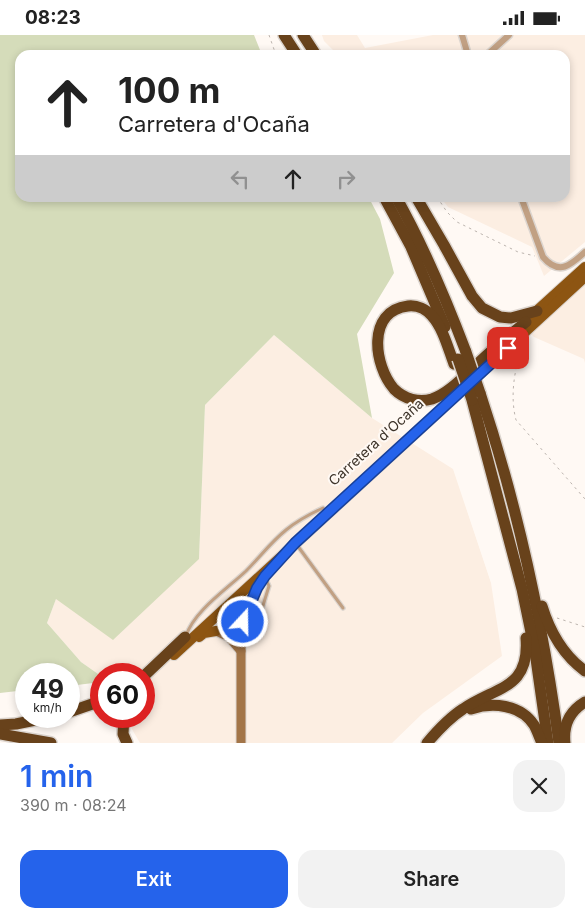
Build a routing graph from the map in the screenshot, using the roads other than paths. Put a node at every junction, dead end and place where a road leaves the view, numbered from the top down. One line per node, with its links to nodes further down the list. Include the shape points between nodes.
1 (284, 35): 6 (highway)
2 (297, 35): 7 (highway)
3 (303, 35): 8 (highway)
4 (462, 35): 9 (street)
5 (509, 35): 10 (street)
6 (294, 50)
7 (306, 50)
8 (313, 50)
9 (466, 50)
10 (492, 50)
11 (387, 202): 20 (highway, via 414,255)
12 (398, 202): 20 (highway, via 438,281)
13 (419, 202): 18 (highway, via 482,308 500,317 511,318)
14 (523, 202): 15 (street, via 543,257 550,265 557,268 570,266)
15 (585, 252)
16 (585, 267): 18 (main road, Carretera d'Ocaña)
17 (585, 277): 25 (main road, Carretera d'Ocaña)
18 (537, 311): 19 (main road, Carretera d'Ocaña)
19 (526, 322): 20 (highway, via 446,392 421,401 396,391 384,373 377,349 382,325 402,307 426,310); 23 (main road, Carretera d'Ocaña)
20 (459, 358): 21 (highway, bridge); 21 (highway)
21 (473, 399): 22 (highway); 26 (highway)
22 (488, 415): 35 (highway, via 503,450 547,621 562,648); 49 (highway, via 530,576)
23 (323, 509): 24 (main road, Carretera d'Ocaña); 31 (lane, via 286,530 260,554 199,614 188,629)
24 (314, 517): 27 (main road, via 232,597); 31 (main road, Carretera d'Ocaña)
25 (295, 543): 27 (main road, Carretera d'Ocaña); 28 (lane); 29 (main road, via 265,576 252,598)
26 (517, 570): 45 (highway, via 517,588 527,639 525,665 521,673 454,715); 48 (highway, via 535,652)
27 (231, 603): 29 (street, via 240,609); 31 (main road, via 225,603); 33 (main road, Carretera d'Ocaña)
28 (343, 608)
29 (242, 627): 30 (street); 32 (street)
30 (216, 631): 32 (street, via 233,640); 33 (main road, via 204,633 184,651)
31 (188, 635): 34 (highway)
32 (241, 651): 44 (street)
33 (174, 655): 36 (highway)
34 (155, 666)
35 (585, 671)
36 (155, 674)
37 (585, 702): 50 (highway, via 568,718)
38 (15, 724): 39 (highway)
39 (0, 725)
40 (123, 728): 43 (highway)
41 (0, 734): 42 (highway)
42 (51, 743)
43 (126, 743)
44 (241, 743)
45 (427, 743)
46 (433, 743): 47 (highway, via 441,731 462,714 491,705 510,708 528,718)
47 (542, 743)
48 (548, 743)
49 (559, 743)
50 (566, 743)

